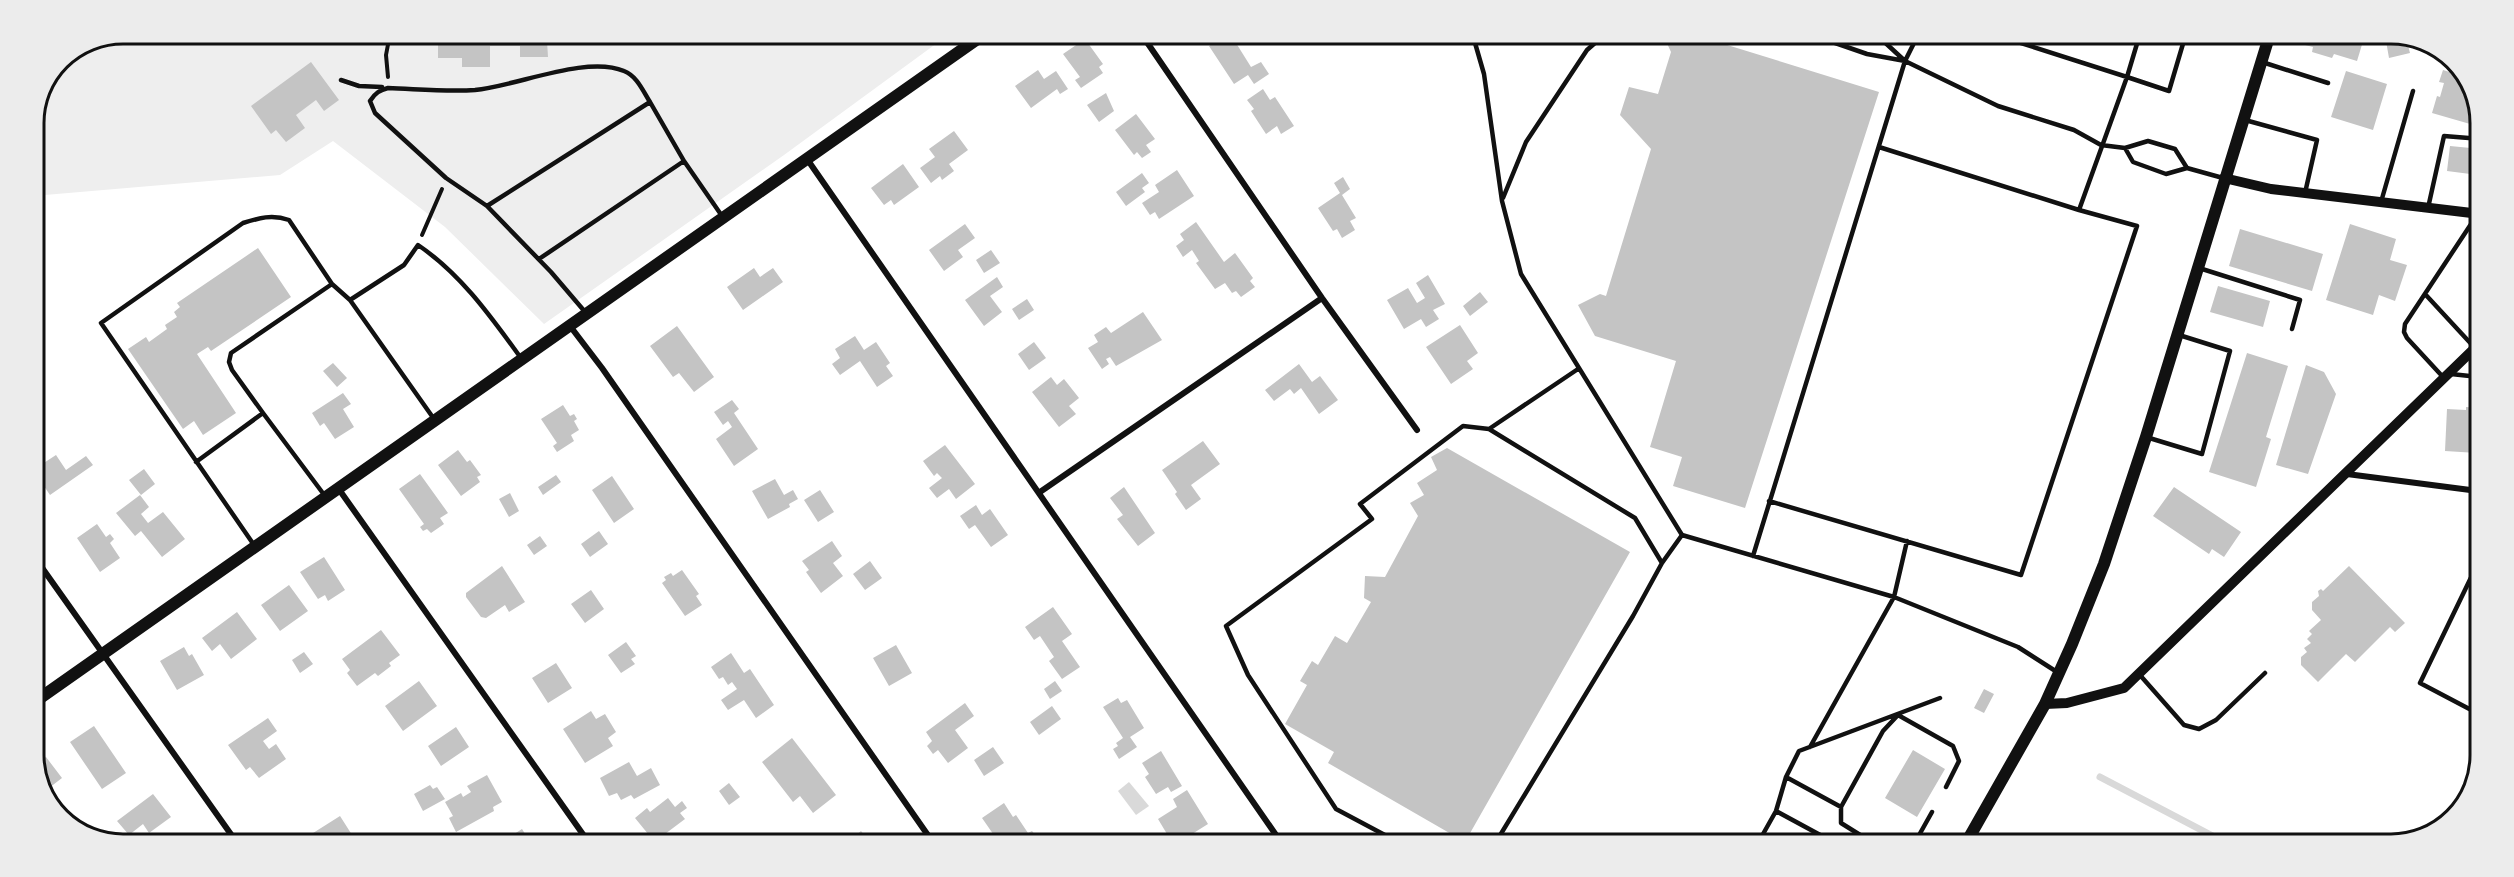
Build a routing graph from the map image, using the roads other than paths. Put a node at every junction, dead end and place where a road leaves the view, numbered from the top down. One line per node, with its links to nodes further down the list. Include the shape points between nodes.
1 (972, 43): 25 (main road)
2 (1147, 43): 42 (street)
3 (1475, 43): 30 (lane, via 1484,74)
4 (1595, 43): 30 (lane, via 1526,142)
5 (1835, 43): 12 (lane)
6 (1886, 43): 12 (lane)
7 (1914, 43): 12 (lane)
8 (2021, 43): 14 (lane)
9 (2137, 43): 14 (lane)
10 (2183, 43): 14 (lane, via 2169,91)
11 (2267, 43): 13 (main road)
12 (1905, 61): 22 (lane, via 1998,106 2074,130); 23 (lane)
13 (2262, 62): 16 (lane); 20 (main road)
14 (2127, 77): 22 (lane)
15 (341, 80): 17 (lane)
16 (2328, 83)
17 (388, 88): 19 (lane, via 474,90 560,71 617,68 632,75); 32 (lane, via 373,96 371,107 447,178)
18 (2413, 91): 31 (lane)
19 (650, 102): 26 (lane); 32 (lane)
20 (2244, 120): 28 (main road); 29 (lane, via 2317,140)
21 (2470, 138): 33 (lane, via 2444,136)
22 (2101, 145): 24 (lane); 34 (lane)
23 (1879, 147): 34 (lane); 65 (lane)
24 (2125, 148): 27 (lane, via 2133,162 2166,174); 27 (lane, via 2148,141 2166,146 2175,149)
25 (807, 158): 36 (main road); 63 (street)
26 (684, 161): 36 (lane); 38 (lane)
27 (2187, 168): 28 (lane)
28 (2224, 178): 29 (street); 39 (main road)
29 (2305, 193): 31 (street)
30 (1502, 201): 51 (lane, via 1521,274)
31 (2380, 202): 33 (street)
32 (487, 206): 38 (lane)
33 (2428, 208): 35 (street)
34 (2079, 210): 67 (lane, via 2136,226 2021,575)
35 (2470, 213)
36 (723, 218): 44 (main road)
37 (2470, 227): 41 (lane)
38 (538, 259): 44 (lane)
39 (2197, 267): 46 (lane, via 2300,300); 47 (main road)
40 (332, 284): 43 (lane); 54 (lane, via 231,354 232,370); 59 (lane, via 289,220 261,217 243,223 101,323)
41 (2425, 294): 48 (lane); 52 (lane, via 2404,332)
42 (1322, 298): 57 (street); 63 (street)
43 (350, 300): 50 (lane, via 404,265 418,245 439,259 482,304); 55 (lane)
44 (586, 314): 45 (main road)
45 (570, 326): 50 (main road); 91 (street)
46 (2292, 329)
47 (2176, 334): 58 (main road); 58 (lane, via 2230,351 2202,454)
48 (2470, 339)
49 (2470, 353): 52 (street)
50 (521, 358): 55 (main road)
51 (1578, 369): 56 (lane); 66 (lane)
52 (2448, 376): 53 (lane); 60 (street)
53 (2470, 377)
54 (263, 412): 59 (lane); 64 (lane)
55 (435, 420): 61 (main road)
56 (1489, 429): 70 (lane, via 1635,518); 93 (lane, via 1463,426 1360,504 1372,519 1226,626 1248,675 1336,809)
57 (1417, 430)
58 (2146, 437): 76 (main road, via 2104,564)
59 (196, 462): 68 (lane)
60 (2347, 474): 62 (street); 77 (street)
61 (337, 487): 64 (main road); 90 (street)
62 (2470, 490)
63 (1040, 492): 92 (street)
64 (326, 496): 68 (main road)
65 (1770, 501): 67 (lane); 69 (lane)
66 (1682, 535): 69 (lane); 70 (lane)
67 (1907, 541): 73 (lane)
68 (254, 545): 74 (main road)
69 (1753, 556): 73 (lane)
70 (1662, 564): 94 (lane)
71 (44, 570): 74 (street)
72 (2470, 579): 81 (lane, via 2420,683)
73 (1894, 597): 76 (lane, via 2018,647); 83 (lane)
74 (103, 652): 78 (main road); 89 (street)
75 (2265, 673): 77 (lane, via 2216,720 2199,729 2184,725)
76 (2059, 674): 80 (main road)
77 (2139, 674): 80 (street, via 2124,688 2067,703)
78 (44, 695)
79 (1940, 698): 82 (lane)
80 (2044, 704): 99 (main road)
81 (2470, 710)
82 (1898, 715): 83 (lane); 85 (lane, via 1953,746 1959,761); 86 (lane, via 1883,731)
83 (1810, 747): 84 (lane, via 1799,751)
84 (1786, 777): 86 (lane); 87 (lane)
85 (1946, 787)
86 (1841, 807): 97 (lane, via 1841,823)
87 (1776, 811): 95 (lane); 96 (lane)
88 (1932, 812): 98 (lane)
89 (231, 834)
90 (583, 834)
91 (927, 834)
92 (1275, 834)
93 (1383, 834)
94 (1501, 834)
95 (1763, 834)
96 (1818, 834)
97 (1859, 834)
98 (1920, 834)
99 (1971, 834)

